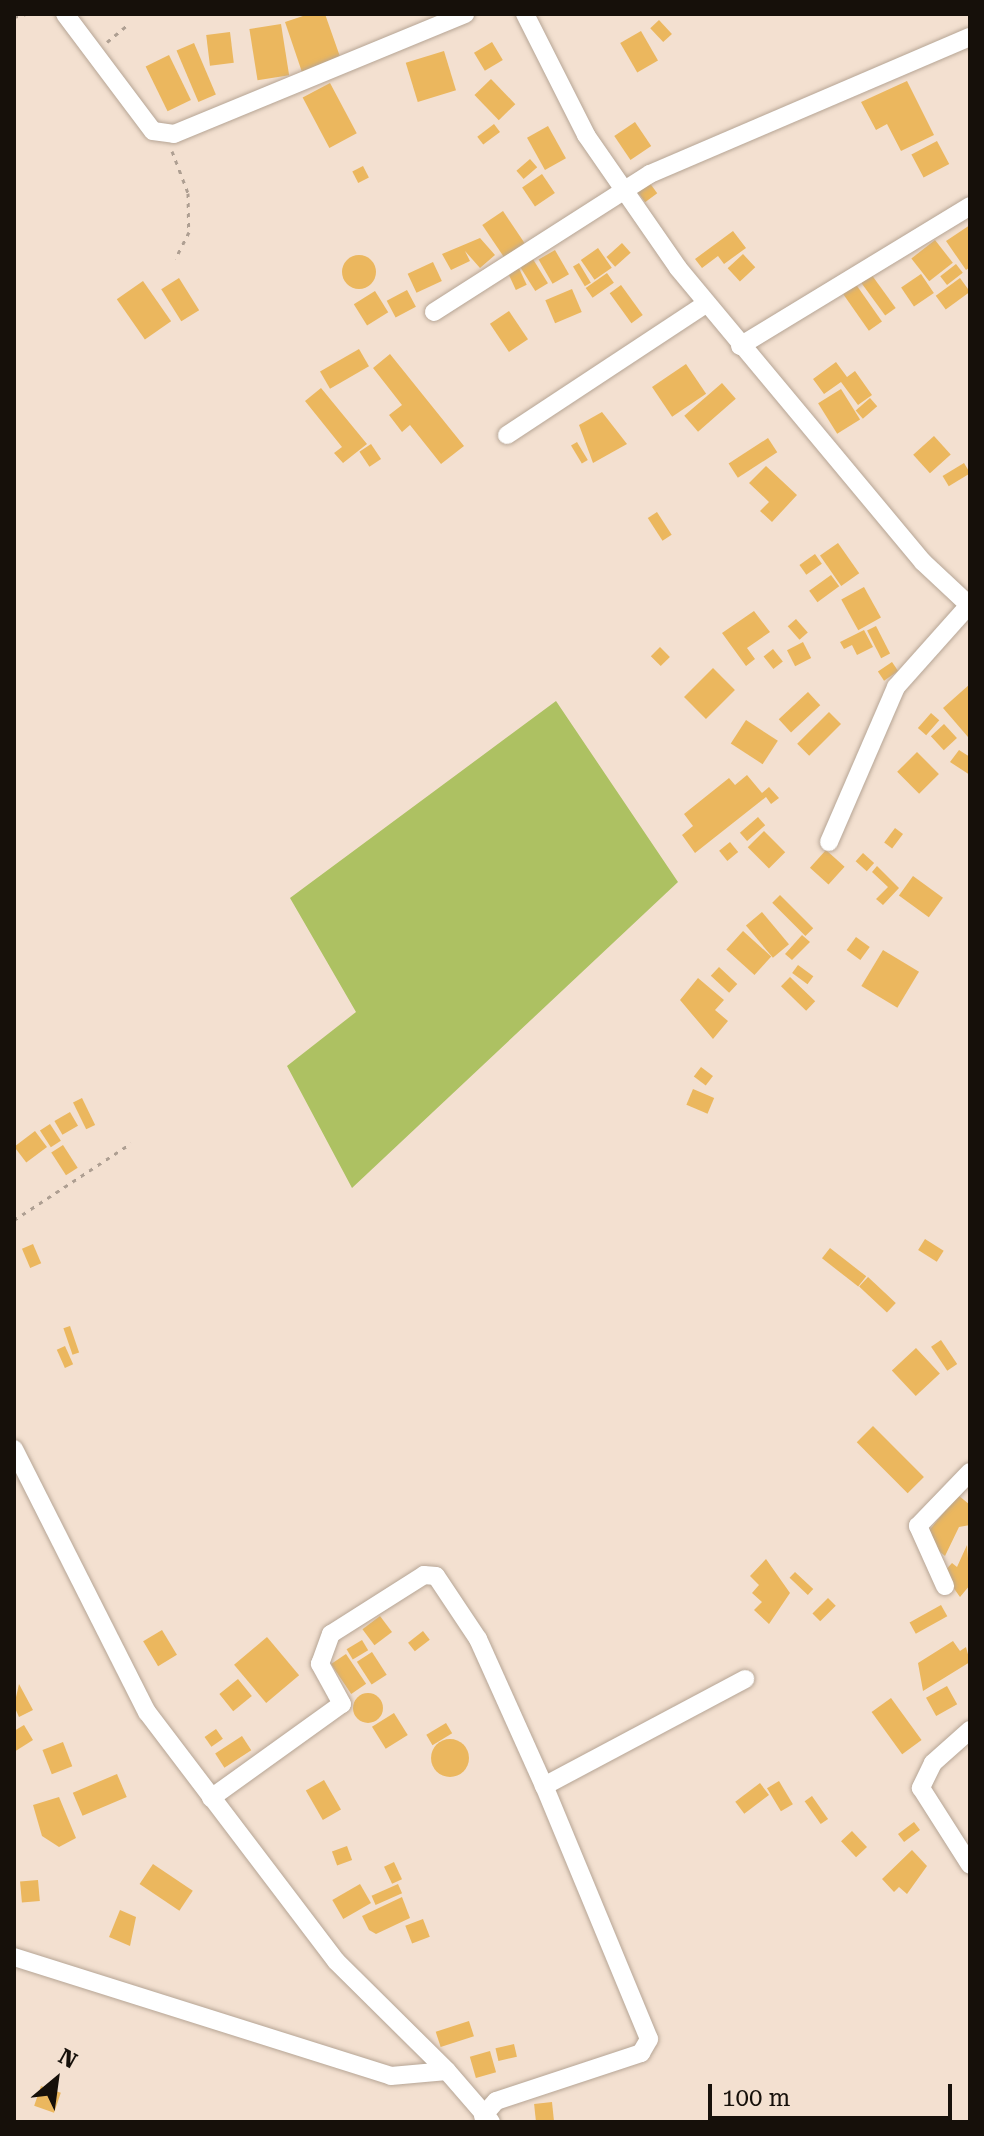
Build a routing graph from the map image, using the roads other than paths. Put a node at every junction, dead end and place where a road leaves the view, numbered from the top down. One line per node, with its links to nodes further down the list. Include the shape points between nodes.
1 (65, 14): 2 (street, via 153,131 165,133 207,122 239,102)
2 (465, 14)
3 (525, 14): 5 (street, via 549,70)
4 (970, 37): 5 (street, via 650,174)
5 (623, 193): 7 (street); 8 (street)
6 (970, 206): 9 (street)
7 (706, 304): 9 (street); 10 (street)
8 (434, 312)
9 (740, 346): 11 (street, via 923,562)
10 (507, 435)
11 (969, 606): 12 (street, via 896,687)
12 (829, 842)
13 (14, 1449): 19 (street, via 147,1712)
14 (970, 1472): 15 (street, via 918,1526)
15 (945, 1586)
16 (745, 1679): 18 (street)
17 (970, 1730): 20 (street, via 933,1763 921,1788)
18 (544, 1786): 19 (street, via 478,1639 436,1576 424,1575 331,1634 320,1664 342,1704); 23 (street, via 649,2039 641,2053 496,2101)
19 (211, 1798): 22 (street, via 336,1961)
20 (970, 1865)
21 (14, 1957): 22 (street, via 391,2076)
22 (447, 2071): 23 (street)
23 (487, 2119)

